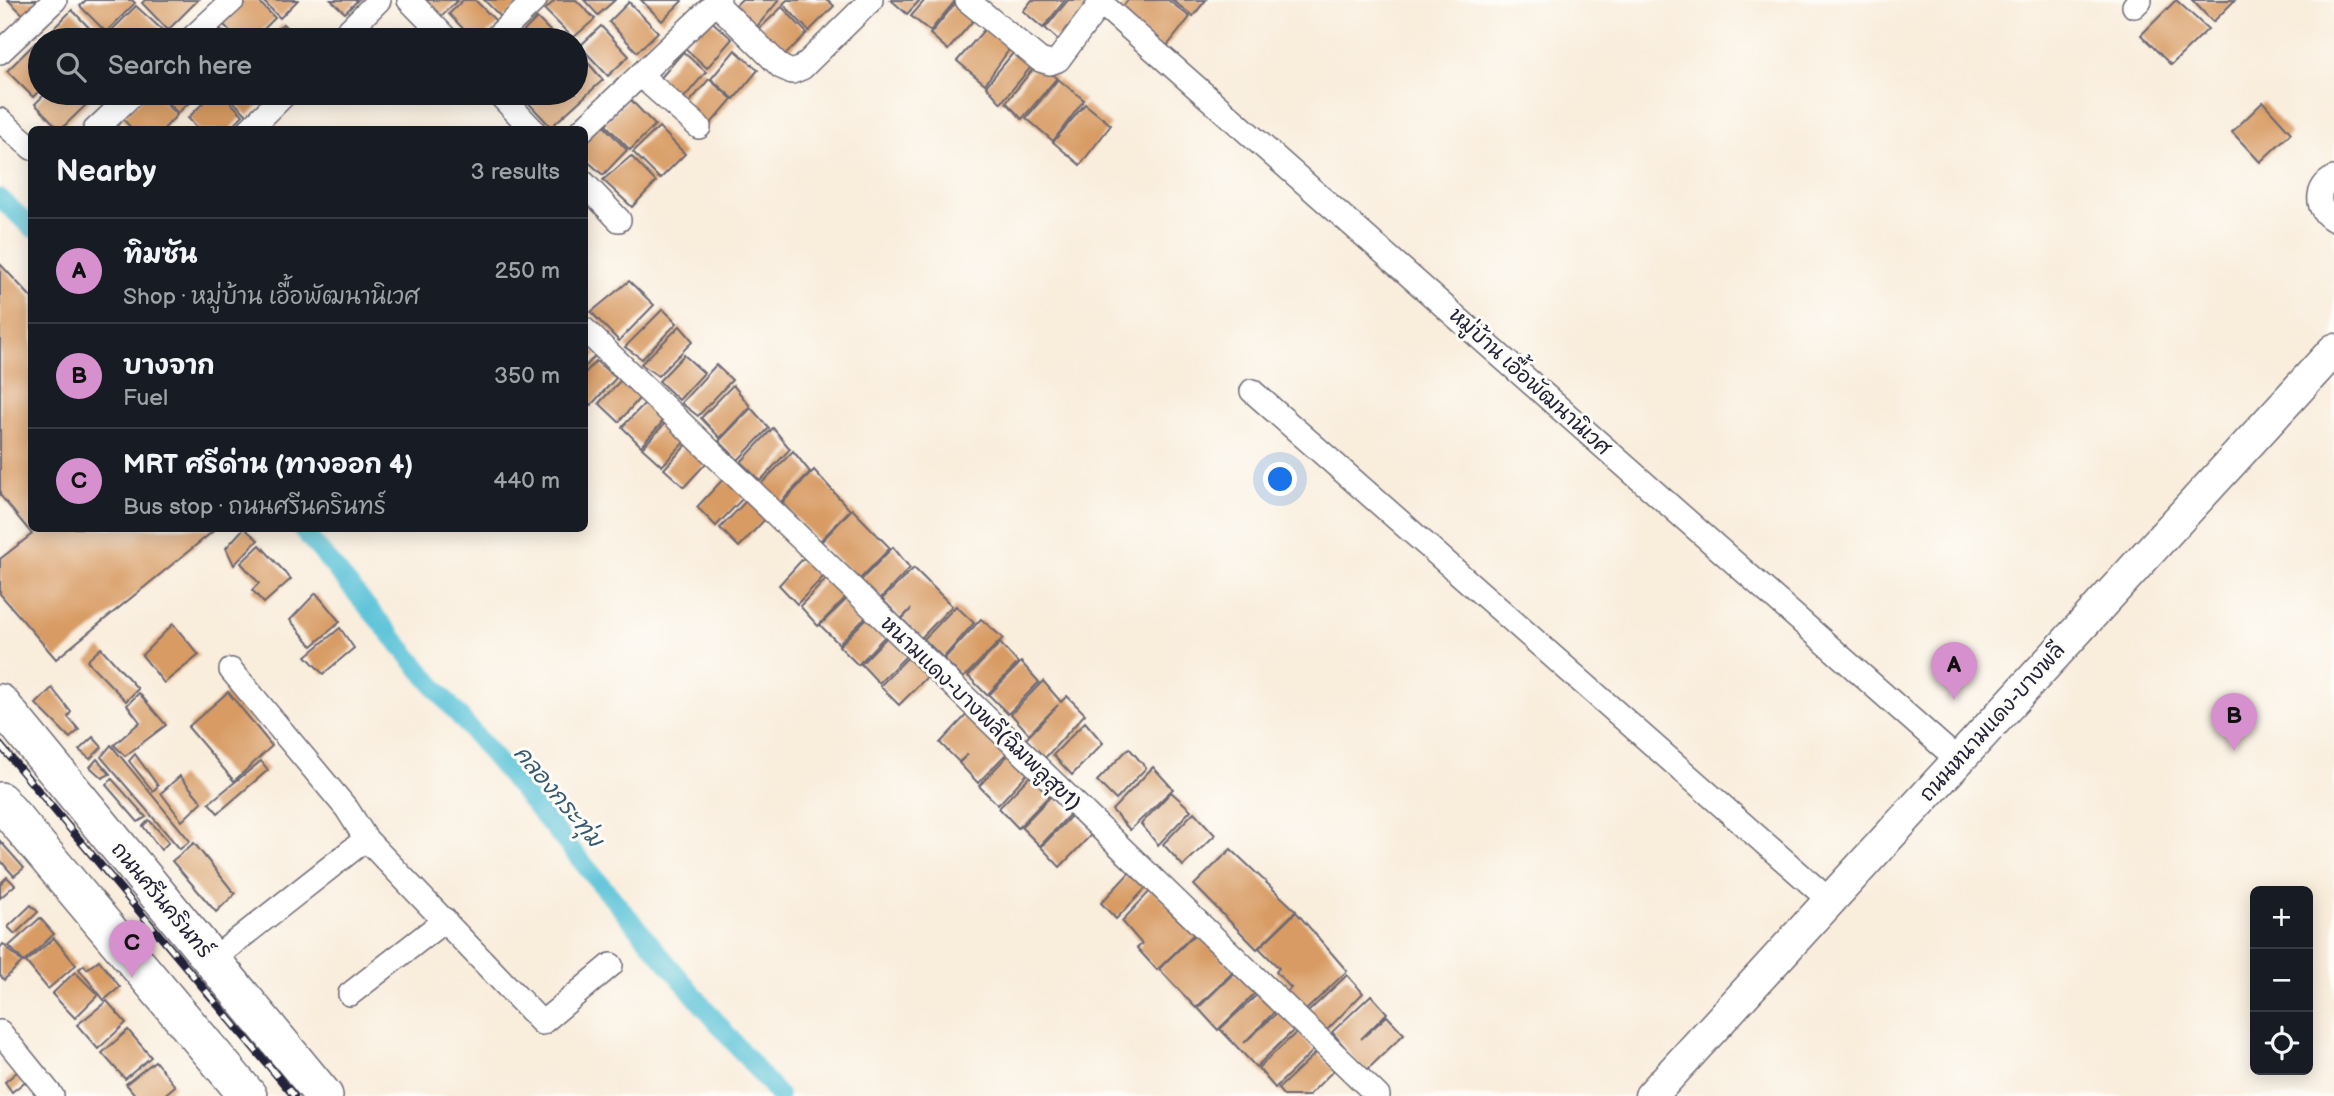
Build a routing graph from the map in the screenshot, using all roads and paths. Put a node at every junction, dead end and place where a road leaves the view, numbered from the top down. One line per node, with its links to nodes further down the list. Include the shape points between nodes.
1 (55, 0): 14 (street)
2 (233, 0): 10 (street)
3 (379, 0): 11 (street)
4 (409, 0): 12 (street)
5 (535, 0): 13 (street)
6 (871, 0): 8 (street, via 802,68 792,72)
7 (967, 0): 9 (street, via 1040,60 1050,63 1058,60)
8 (718, 1): 15 (street)
9 (1102, 2): 35 (street, หมู่บ้าน เอื้อพัฒนานิเวศ)
10 (203, 28)
11 (351, 28)
12 (436, 28)
13 (506, 28)
14 (0, 52)
15 (640, 75): 23 (street); 24 (street)
16 (121, 105): 20 (street)
17 (274, 105): 21 (street)
18 (509, 105): 22 (street)
19 (0, 120): 25 (street)
20 (99, 126)
21 (253, 126)
22 (529, 126)
23 (586, 126)
24 (699, 127)
25 (28, 144)
26 (2334, 178): 29 (street, via 2324,185 2319,198 2323,212)
27 (588, 187): 28 (street)
28 (619, 219)
29 (2334, 220)
30 (588, 333): 47 (street, หนามแดง-บางพลี(ฉิมพลูสุข1))
31 (2334, 350): 35 (main road, ถนนหนามแดง-บางพลี)
32 (1252, 391): 38 (street)
33 (231, 670): 37 (street, via 347,809)
34 (0, 703): 40 (main road, ถนนศรีนครินทร์)
35 (1959, 761): 38 (main road, ถนนหนามแดง-บางพลี)
36 (0, 801): 45 (main road)
37 (366, 839): 39 (street); 40 (street)
38 (1829, 900): 48 (main road, ถนนหนามแดง-บางพลี)
39 (445, 919): 41 (street, via 542,1023); 42 (street)
40 (212, 960): 46 (main road, ถนนศรีนครินทร์)
41 (611, 965)
42 (350, 994)
43 (0, 1032): 44 (street)
44 (52, 1096)
45 (248, 1096)
46 (324, 1096)
47 (1378, 1096)
48 (1651, 1096)

